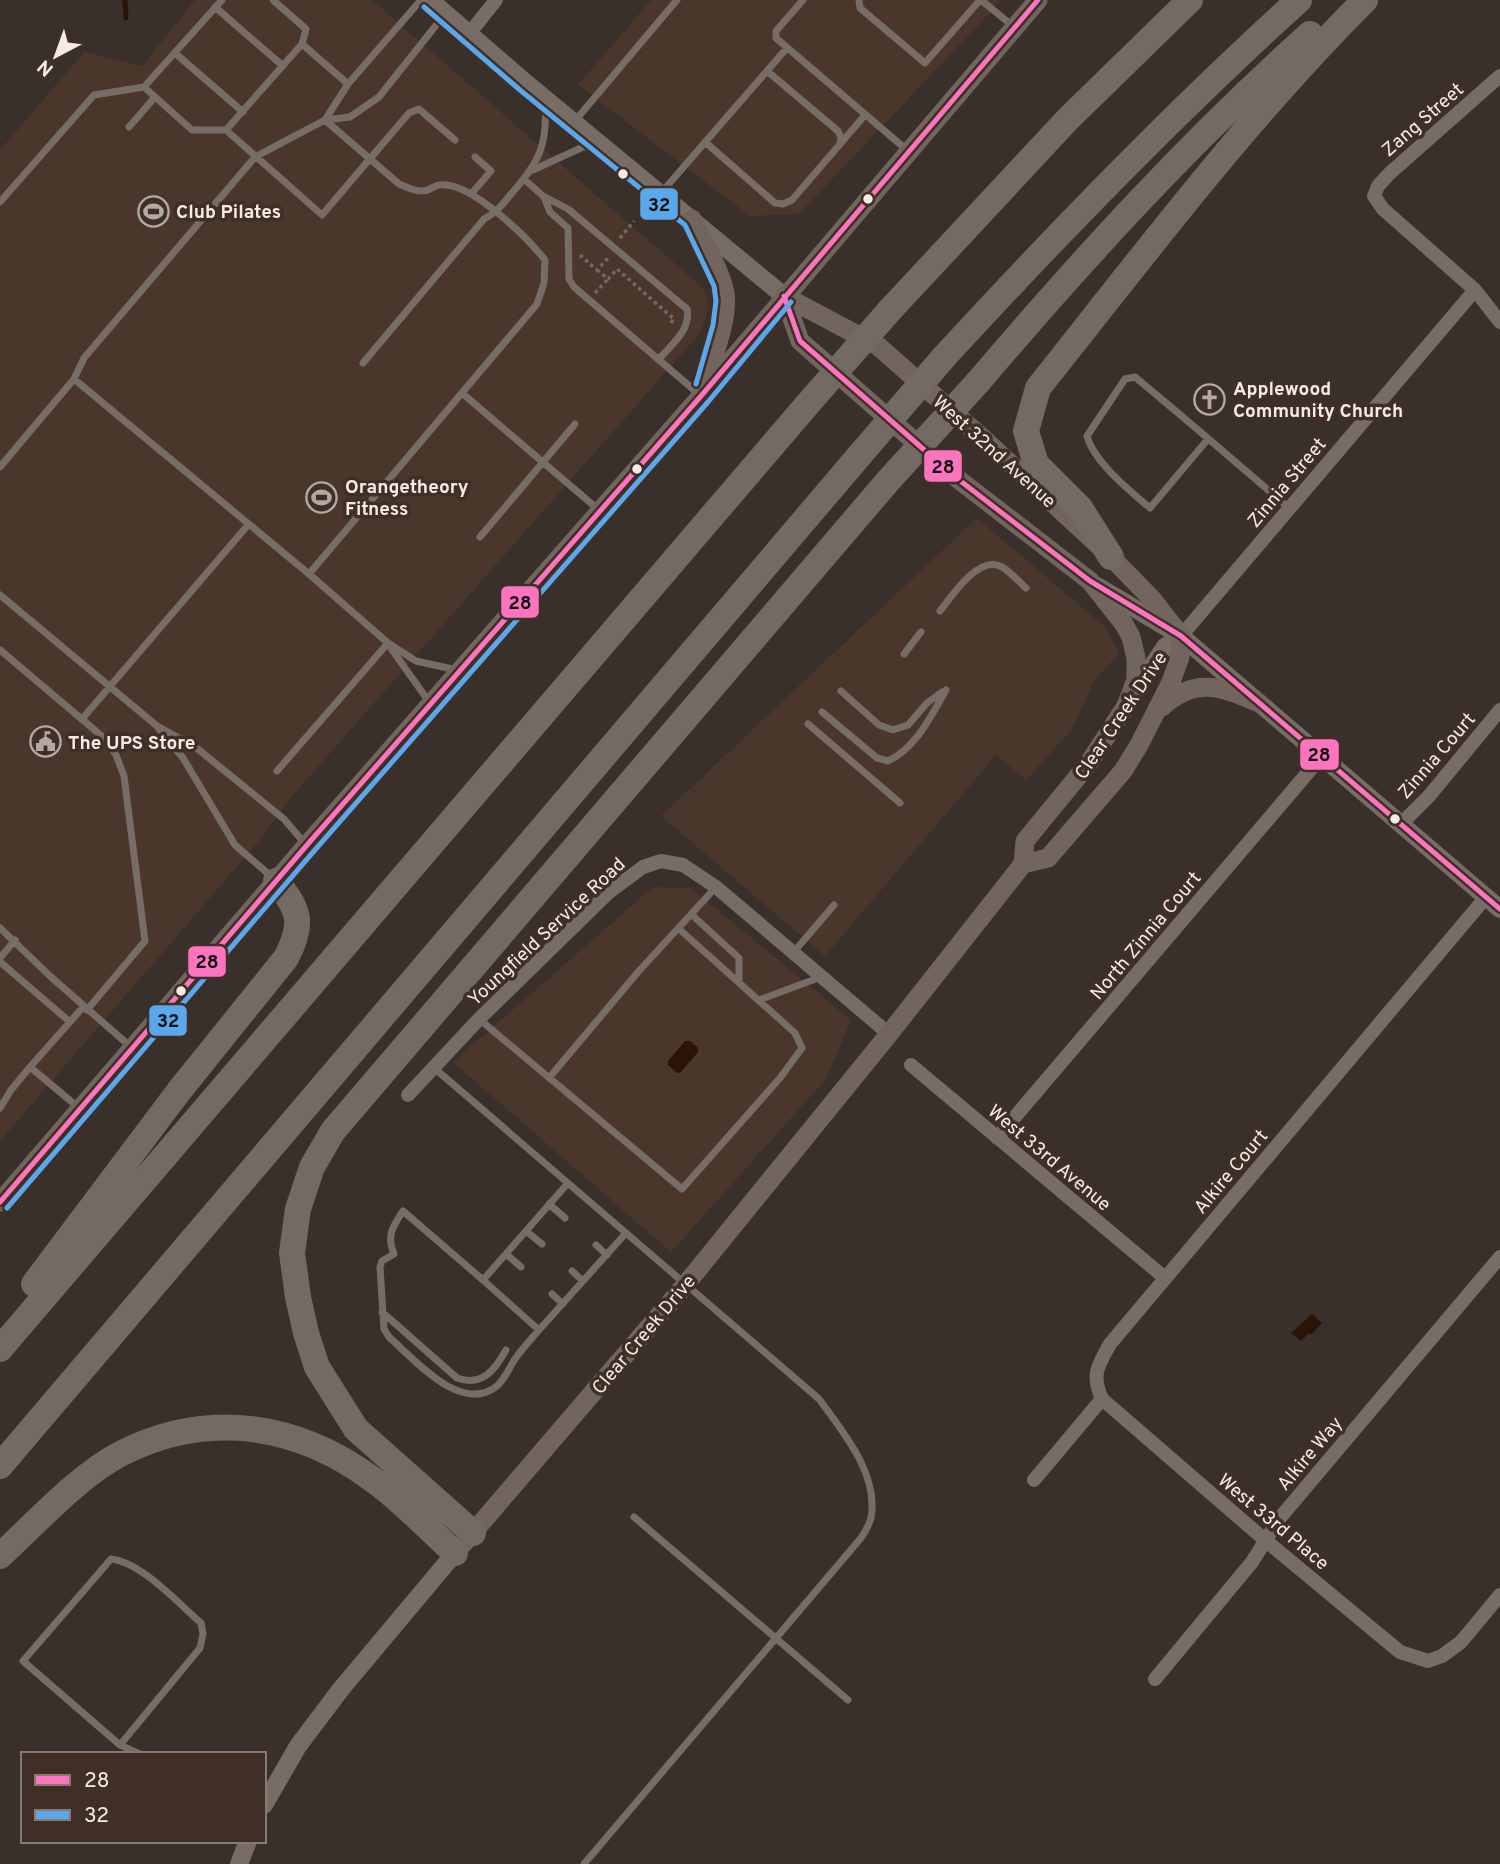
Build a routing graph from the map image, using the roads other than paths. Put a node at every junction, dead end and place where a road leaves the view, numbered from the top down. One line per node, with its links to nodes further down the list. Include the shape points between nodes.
1 (222, 0): 15 (lane)
2 (273, 0): 19 (lane, via 306,29)
3 (421, 0): 25 (lane)
4 (429, 0): 16 (street, West 32nd Avenue)
5 (496, 0): 18 (street)
6 (677, 0): 32 (lane)
7 (803, 0): 20 (lane, via 776,31)
8 (859, 0): 9 (lane, via 860,8 925,63)
9 (980, 0): 17 (lane)
10 (1038, 0): 17 (main road)
11 (1190, 0): 144 (highway, bridge, via 1068,119 890,310)
12 (1299, 0): 147 (highway, bridge, via 1101,190 944,357)
13 (1348, 0): 150 (highway, bridge, via 1180,159 1065,281 888,481 333,1131 312,1167 298,1209 292,1253 317,1367 356,1429)
14 (1365, 0): 67 (highway, via 1242,133 1038,388 1026,431 1036,464 1080,508)
15 (215, 7): 21 (lane); 22 (lane)
16 (446, 14): 18 (street, West 32nd Avenue); 31 (lane, via 379,97 350,117)
17 (1014, 27): 39 (main road)
18 (469, 34): 28 (street, West 32nd Avenue)
19 (302, 44): 22 (lane); 25 (lane)
20 (786, 49): 23 (lane); 30 (lane)
21 (175, 53): 26 (lane); 29 (lane)
22 (283, 66): 29 (lane)
23 (767, 71): 36 (lane); 37 (lane, via 838,131)
24 (1500, 76): 51 (street, Zang Street, via 1390,173 1374,196)
25 (348, 84): 31 (lane)
26 (144, 88): 27 (lane); 48 (lane, via 94,95)
27 (155, 97): 33 (lane); 34 (lane, via 192,130)
28 (544, 98): 32 (street, West 32nd Avenue); 43 (lane, via 544,142)
29 (243, 112): 34 (lane)
30 (865, 115): 37 (lane); 39 (lane)
31 (325, 120): 41 (lane); 42 (lane)
32 (574, 122): 38 (street, West 32nd Avenue)
33 (129, 127)
34 (226, 131): 41 (lane)
35 (455, 140): 42 (lane, via 419,109 409,113)
36 (705, 142): 37 (lane, via 775,203 783,204 792,200); 46 (lane)
37 (840, 144)
38 (603, 146): 43 (lane, via 583,147); 46 (street, West 32nd Avenue)
39 (908, 152): 52 (main road)
40 (475, 157): 45 (lane, via 491,171)
41 (255, 158): 42 (lane, via 321,215); 56 (lane, via 83,358)
42 (370, 159): 45 (lane, via 413,190 448,185)
43 (532, 170): 44 (lane)
44 (524, 179): 47 (lane); 49 (lane)
45 (472, 193): 49 (lane)
46 (661, 193): 50 (street, West 32nd Avenue)
47 (543, 196): 54 (lane, via 550,212 568,228 569,279 574,287); 54 (lane, via 568,209 687,309 686,328)
48 (0, 202)
49 (496, 213): 55 (lane, via 484,219); 57 (lane, via 545,260 544,283 537,303)
50 (692, 219): 52 (street, West 32nd Avenue); 58 (main road, via 722,283 725,301)
51 (1475, 290): 53 (street); 63 (street, Zinnia Street)
52 (784, 296): 58 (main road); 67 (main road, West 32nd Avenue, via 877,346); 69 (main road, West 32nd Avenue, via 800,341 954,476)
53 (1500, 322)
54 (659, 359): 58 (lane)
55 (363, 363)
56 (74, 379): 62 (lane); 65 (lane)
57 (462, 393): 61 (lane); 68 (lane)
58 (701, 396): 64 (main road)
59 (575, 424): 61 (lane)
60 (1208, 439): 60 (lane, via 1150,508 1121,483 1089,445 1087,436 1125,379 1135,377); 63 (lane)
61 (543, 462): 64 (lane); 66 (lane)
62 (0, 467)
63 (1289, 508): 74 (street, Zinnia Street)
64 (600, 511): 78 (main road)
65 (248, 525): 68 (lane); 79 (lane)
66 (480, 537)
67 (1111, 557): 74 (main road, West 32nd Avenue)
68 (309, 574): 75 (lane)
69 (1090, 581): 74 (street, West 32nd Avenue); 83 (main road, via 1124,624 1135,649 1136,680)
70 (1026, 588): 72 (lane, via 1000,566 988,565 975,570)
71 (0, 596): 79 (lane)
72 (940, 611)
73 (921, 632): 77 (lane)
74 (1181, 636): 81 (street, West 32nd Avenue); 83 (street, Clear Creek Drive, via 1165,647); 86 (main road, Clear Creek Drive, via 1176,670)
75 (388, 643): 78 (lane, via 416,661); 82 (lane); 91 (lane)
76 (0, 650): 87 (lane)
77 (904, 654)
78 (460, 671): 82 (main road)
79 (109, 686): 87 (lane); 89 (lane)
80 (841, 691): 85 (lane, via 879,725 893,730 908,725 946,690 927,724 900,756 888,761 877,758)
81 (1259, 703): 86 (main road, via 1202,686 1181,692); 90 (street, West 32nd Avenue)
82 (430, 704): 94 (main road)
83 (1126, 706): 95 (main road, Clear Creek Drive, via 1089,763 1026,841)
84 (1500, 710): 93 (street, Zinnia Court)
85 (822, 712)
86 (1156, 713): 95 (main road, Clear Creek Drive, via 1127,765 1093,808 1048,858)
87 (82, 719): 109 (lane, via 111,746 124,776 145,941)
88 (808, 724): 92 (lane)
89 (157, 726): 94 (lane, via 194,746 284,818); 96 (lane, via 183,758 235,845)
90 (1322, 756): 93 (street, West 32nd Avenue); 121 (street, North Zinnia Court)
91 (277, 771)
92 (900, 803)
93 (1401, 824): 98 (street, West 32nd Avenue)
94 (307, 845): 96 (main road)
95 (1023, 864): 112 (main road, Clear Creek Drive)
96 (276, 881): 113 (main road); 142 (highway, via 295,907 299,923 286,958 179,1091)
97 (716, 887): 100 (lane); 104 (street, Youngfield Service Road); 110 (street, Youngfield Service Road, via 683,865 661,861 643,867 608,894)
98 (1493, 903): 135 (street, Alkire Court)
99 (834, 905): 104 (lane)
100 (691, 914): 102 (lane); 107 (lane, via 739,958)
101 (0, 928): 103 (lane)
102 (678, 928): 107 (lane); 117 (lane)
103 (15, 940): 105 (lane); 109 (lane)
104 (793, 953): 106 (street, Youngfield Service Road)
105 (0, 960): 111 (lane)
106 (821, 977): 108 (lane); 112 (street, Youngfield Service Road)
107 (739, 982): 108 (lane)
108 (759, 1000): 117 (lane, via 795,1033 802,1048 682,1189)
109 (86, 1008): 111 (lane); 113 (lane)
110 (479, 1019): 116 (street, Youngfield Service Road); 117 (lane)
111 (70, 1022): 115 (lane)
112 (889, 1034): 138 (main road, Clear Creek Drive)
113 (131, 1048): 120 (main road)
114 (911, 1065): 121 (street, West 33rd Avenue)
115 (30, 1066): 119 (lane); 120 (lane)
116 (433, 1067): 118 (street, Youngfield Service Road); 122 (lane)
117 (549, 1078)
118 (408, 1095)
119 (0, 1108)
120 (79, 1109): 123 (main road)
121 (997, 1138): 135 (street, West 33rd Avenue)
122 (568, 1183): 124 (lane); 127 (lane)
123 (0, 1202)
124 (549, 1204): 125 (lane); 126 (lane)
125 (565, 1218)
126 (526, 1231): 128 (lane); 130 (lane)
127 (626, 1233): 131 (lane); 138 (lane)
128 (541, 1244)
129 (596, 1245): 131 (lane)
130 (506, 1254): 133 (lane); 136 (lane)
131 (607, 1255): 137 (lane)
132 (1500, 1257): 151 (street, Alkire Way)
133 (521, 1268)
134 (572, 1271): 137 (lane)
135 (1164, 1278): 146 (street, Alkire Court, via 1102,1358 1096,1374)
136 (483, 1280): 141 (lane, via 403,1210 390,1234 394,1254 380,1267); 143 (lane)
137 (583, 1281): 140 (lane)
138 (686, 1284): 150 (main road, Clear Creek Drive); 155 (lane, via 819,1399 866,1474 872,1500 870,1521 861,1538)
139 (552, 1294): 140 (lane)
140 (563, 1304): 143 (lane)
141 (382, 1312): 143 (lane, via 389,1337 453,1390 472,1394 491,1390 504,1378); 145 (lane, via 465,1381 484,1379)
142 (0, 1330)
143 (539, 1330)
144 (0, 1349)
145 (506, 1350)
146 (1102, 1399): 148 (street); 151 (street, West 33rd Place)
147 (0, 1466)
148 (1034, 1480)
149 (634, 1517): 155 (lane)
150 (473, 1533): 152 (main road, Clear Creek Drive)
151 (1265, 1541): 154 (street, West 33rd Place, via 1400,1651 1428,1661 1461,1642); 156 (street, Alkire Way)
152 (455, 1553): 153 (highway, via 373,1479 331,1453 251,1428 207,1427 163,1436 120,1454 76,1485); 160 (street, Clear Creek Drive, via 341,1689 298,1746)
153 (0, 1556)
154 (1500, 1595)
155 (778, 1638): 157 (lane); 163 (lane)
156 (1155, 1679)
157 (848, 1700)
158 (120, 1745): 158 (lane, via 200,1648 203,1634 201,1623 135,1567 111,1559 23,1661); 159 (lane)
159 (136, 1752)
160 (266, 1802)
161 (247, 1843): 162 (street)
162 (239, 1864)
163 (584, 1864)

